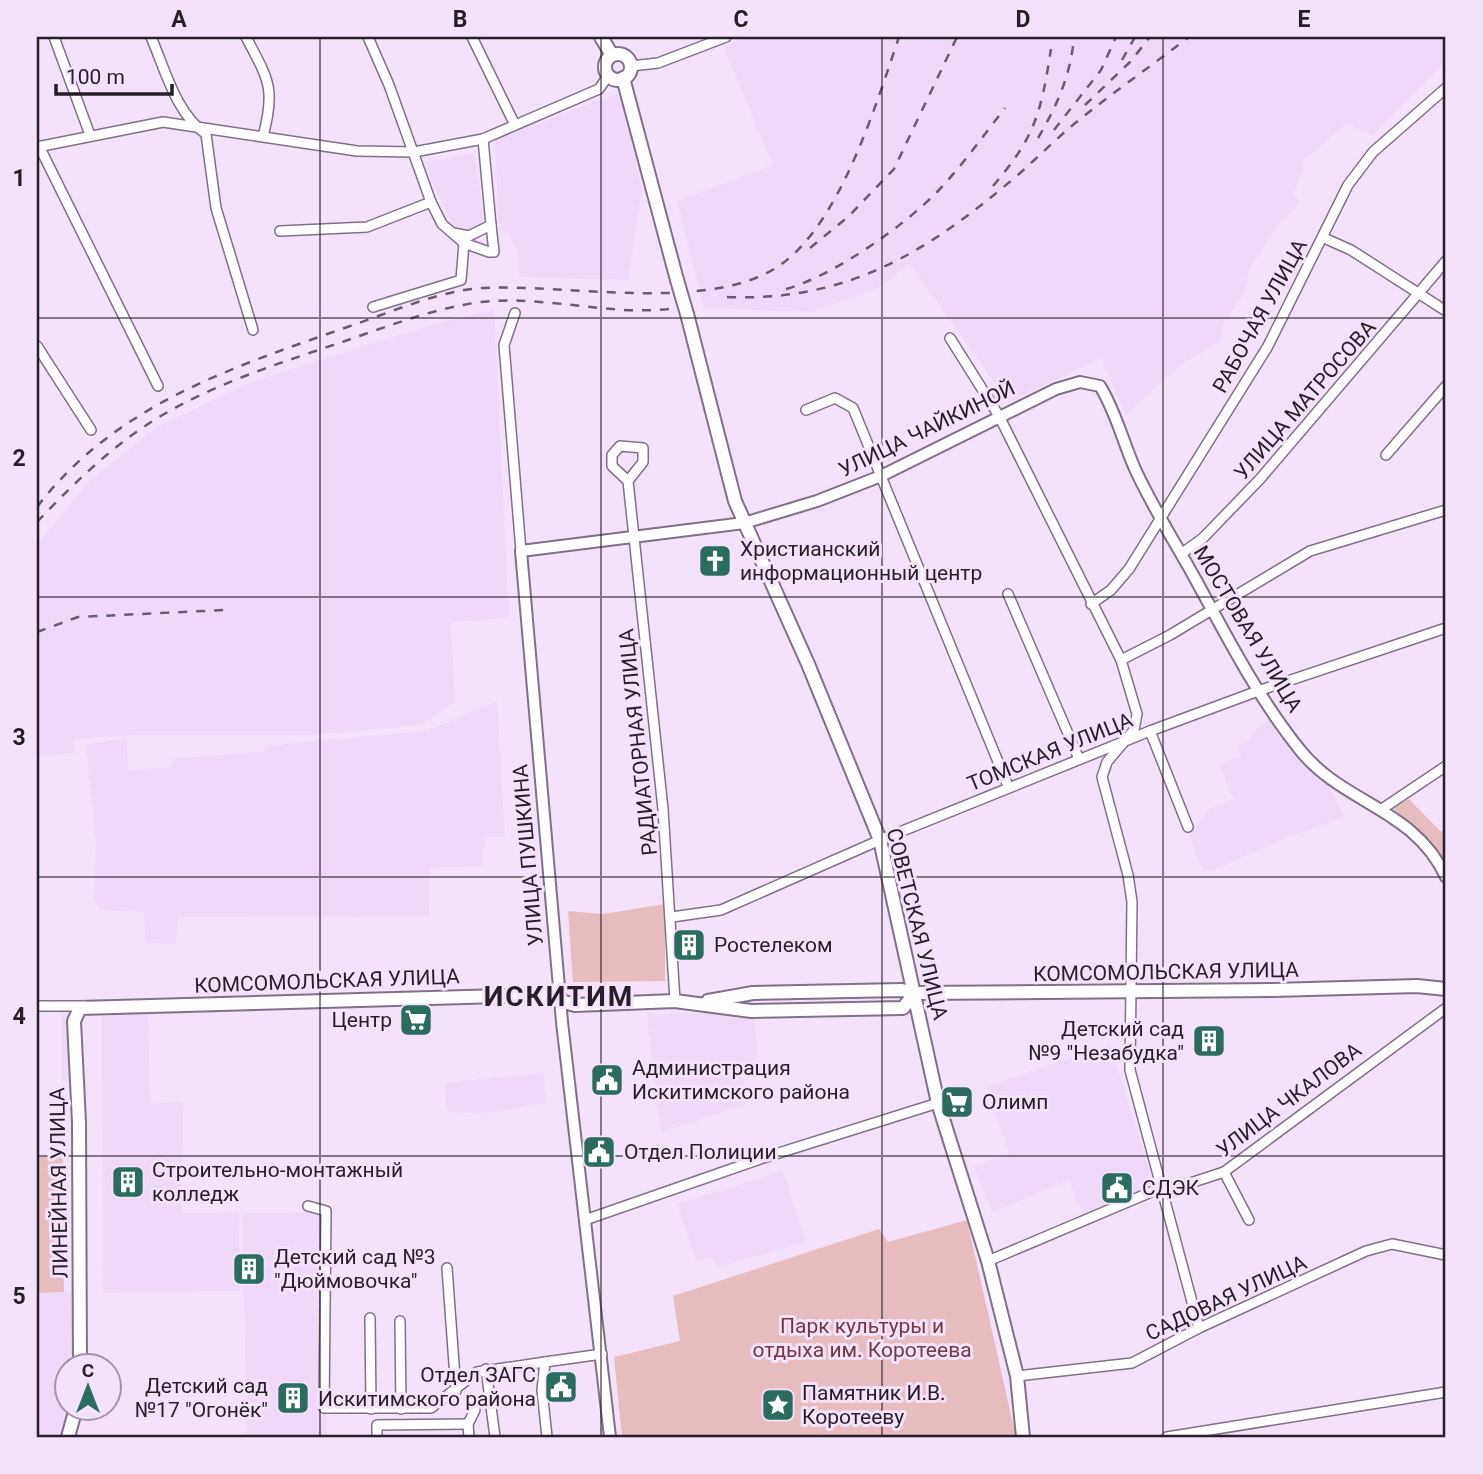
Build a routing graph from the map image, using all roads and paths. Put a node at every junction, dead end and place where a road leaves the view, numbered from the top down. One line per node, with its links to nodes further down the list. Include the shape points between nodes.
1 (54, 37): 15 (street)
2 (151, 37): 13 (street)
3 (246, 37): 16 (street, via 270,89)
4 (368, 37): 19 (street)
5 (472, 37): 14 (street)
6 (601, 37): 8 (main road)
7 (726, 37): 9 (street, via 658,63)
8 (612, 55): 9 (main road, via 624,55); 10 (main road, via 605,64)
9 (631, 66): 11 (main road)
10 (608, 76): 11 (main road); 14 (street, via 598,89)
11 (623, 79): 45 (main road, СОВЕТСКАЯ УЛИЦА, bridge)
12 (1446, 88): 24 (street, РАБОЧАЯ УЛИЦА, via 1373,152 1348,185)
13 (192, 125): 15 (street, via 163,122); 16 (street); 31 (street, via 206,134 216,208)
14 (516, 125): 17 (street)
15 (90, 135): 18 (street)
16 (263, 136): 19 (street, via 356,150)
17 (483, 139): 19 (street); 21 (street)
18 (38, 147): 34 (street)
19 (414, 152): 20 (street)
20 (430, 202): 22 (street, via 367,226); 23 (street)
21 (491, 225): 23 (street, via 469,236); 25 (street, via 494,252)
22 (280, 231)
23 (451, 233): 25 (street)
24 (1324, 238): 27 (street); 44 (street, РАБОЧАЯ УЛИЦА, via 1268,346)
25 (464, 243): 28 (street, via 461,280)
26 (1446, 261): 27 (street, УЛИЦА МАТРОСОВА)
27 (1419, 293): 29 (street); 48 (street, УЛИЦА МАТРОСОВА, via 1259,479 1203,538)
28 (373, 307)
29 (1446, 311)
30 (515, 313): 47 (street, УЛИЦА ПУШКИНА, via 504,345)
31 (253, 330)
32 (950, 338): 38 (street)
33 (37, 346): 39 (street)
34 (158, 386)
35 (1100, 386): 38 (street, УЛИЦА ЧАЙКИНОЙ, via 1080,382); 44 (street, МОСТОВАЯ УЛИЦА)
36 (1446, 386): 40 (street)
37 (806, 410): 41 (street, via 835,398 853,408)
38 (999, 416): 41 (street, УЛИЦА ЧАЙКИНОЙ); 50 (street)
39 (91, 430)
40 (1386, 455)
41 (881, 476): 45 (street, УЛИЦА ЧАЙКИНОЙ); 59 (street)
42 (628, 481): 46 (street, РАДИАТОРНАЯ УЛИЦА)
43 (1446, 510): 51 (street, via 1310,551)
44 (1160, 516): 48 (street, МОСТОВАЯ УЛИЦА); 50 (street, РАБОЧАЯ УЛИЦА, via 1129,569)
45 (744, 523): 46 (street, УЛИЦА ЧАЙКИНОЙ); 62 (main road, СОВЕТСКАЯ УЛИЦА)
46 (635, 537): 47 (street, УЛИЦА ЧАЙКИНОЙ); 64 (street, РАДИАТОРНАЯ УЛИЦА)
47 (521, 551): 70 (street, УЛИЦА ПУШКИНА)
48 (1181, 554): 51 (street, МОСТОВАЯ УЛИЦА)
49 (1008, 594): 57 (street)
50 (1091, 604): 53 (street)
51 (1212, 610): 53 (street); 54 (street, МОСТОВАЯ УЛИЦА)
52 (1446, 628): 54 (street, ТОМСКАЯ УЛИЦА)
53 (1121, 660): 56 (street, via 1137,714 1134,730)
54 (1258, 691): 55 (street, ТОМСКАЯ УЛИЦА); 60 (street, МОСТОВАЯ УЛИЦА, via 1319,771)
55 (1150, 731): 56 (street, ТОМСКАЯ УЛИЦА); 61 (street)
56 (1125, 742): 57 (street, ТОМСКАЯ УЛИЦА); 68 (street, via 1107,762 1102,778 1130,888)
57 (1079, 759): 59 (street, ТОМСКАЯ УЛИЦА)
58 (1446, 766): 60 (street)
59 (1008, 786): 62 (street, ТОМСКАЯ УЛИЦА)
60 (1382, 809): 63 (street, МОСТОВАЯ УЛИЦА, via 1423,841)
61 (1188, 827)
62 (880, 840): 64 (street, ТОМСКАЯ УЛИЦА, via 721,911); 69 (main road, СОВЕТСКАЯ УЛИЦА)
63 (1446, 877)
64 (672, 917): 71 (street, РАДИАТОРНАЯ УЛИЦА)
65 (1446, 979): 66 (main road, КОМСОМОЛЬСКАЯ УЛИЦА)
66 (1417, 986): 67 (main road, КОМСОМОЛЬСКАЯ УЛИЦА); 68 (main road, КОМСОМОЛЬСКАЯ УЛИЦА)
67 (1446, 989)
68 (1132, 992): 69 (main road, КОМСОМОЛЬСКАЯ УЛИЦА); 77 (street, via 1130,1070)
69 (915, 993): 71 (main road, КОМСОМОЛЬСКАЯ УЛИЦА, via 753,993 694,1003); 75 (main road, СОВЕТСКАЯ УЛИЦА)
70 (560, 1001): 71 (main road, КОМСОМОЛЬСКАЯ УЛИЦА, via 575,1005); 73 (main road, КОМСОМОЛЬСКАЯ УЛИЦА, via 540,995); 79 (street, УЛИЦА ПУШКИНА)
71 (675, 1001)
72 (37, 1006): 73 (street)
73 (87, 1006): 87 (main road, ЛИНЕЙНАЯ УЛИЦА, via 80,1008 74,1021)
74 (1446, 1008): 76 (street, УЛИЦА ЧКАЛОВА)
75 (938, 1103): 79 (street); 82 (main road, СОВЕТСКАЯ УЛИЦА)
76 (1224, 1172): 77 (street, УЛИЦА ЧКАЛОВА, via 1172,1189); 80 (street)
77 (1163, 1187): 82 (street, УЛИЦА ЧКАЛОВА); 86 (street)
78 (308, 1206): 94 (street, via 327,1211 324,1408)
79 (585, 1220): 88 (street, УЛИЦА ПУШКИНА)
80 (1249, 1220)
81 (1446, 1255): 86 (street, САДОВАЯ УЛИЦА, via 1392,1244 1366,1251)
82 (988, 1261): 91 (main road, СОВЕТСКАЯ УЛИЦА)
83 (447, 1268): 92 (street)
84 (370, 1318): 94 (street)
85 (400, 1321): 95 (street)
86 (1199, 1328): 91 (street, САДОВАЯ УЛИЦА, via 1132,1363)
87 (80, 1352)
88 (602, 1354): 89 (street); 102 (street, УЛИЦА ПУШКИНА)
89 (545, 1362): 90 (street); 101 (street, via 542,1390)
90 (486, 1369): 92 (street, via 477,1371); 100 (street)
91 (1017, 1376): 103 (main road, СОВЕТСКАЯ УЛИЦА)
92 (456, 1391): 95 (street, via 431,1408)
93 (1446, 1391): 104 (street)
94 (371, 1409): 95 (street)
95 (401, 1409)
96 (475, 1410): 97 (street)
97 (468, 1424): 98 (street, via 377,1424); 99 (street)
98 (377, 1437)
99 (469, 1437)
100 (495, 1437)
101 (547, 1437)
102 (610, 1437)
103 (1023, 1437)
104 (1167, 1437)

